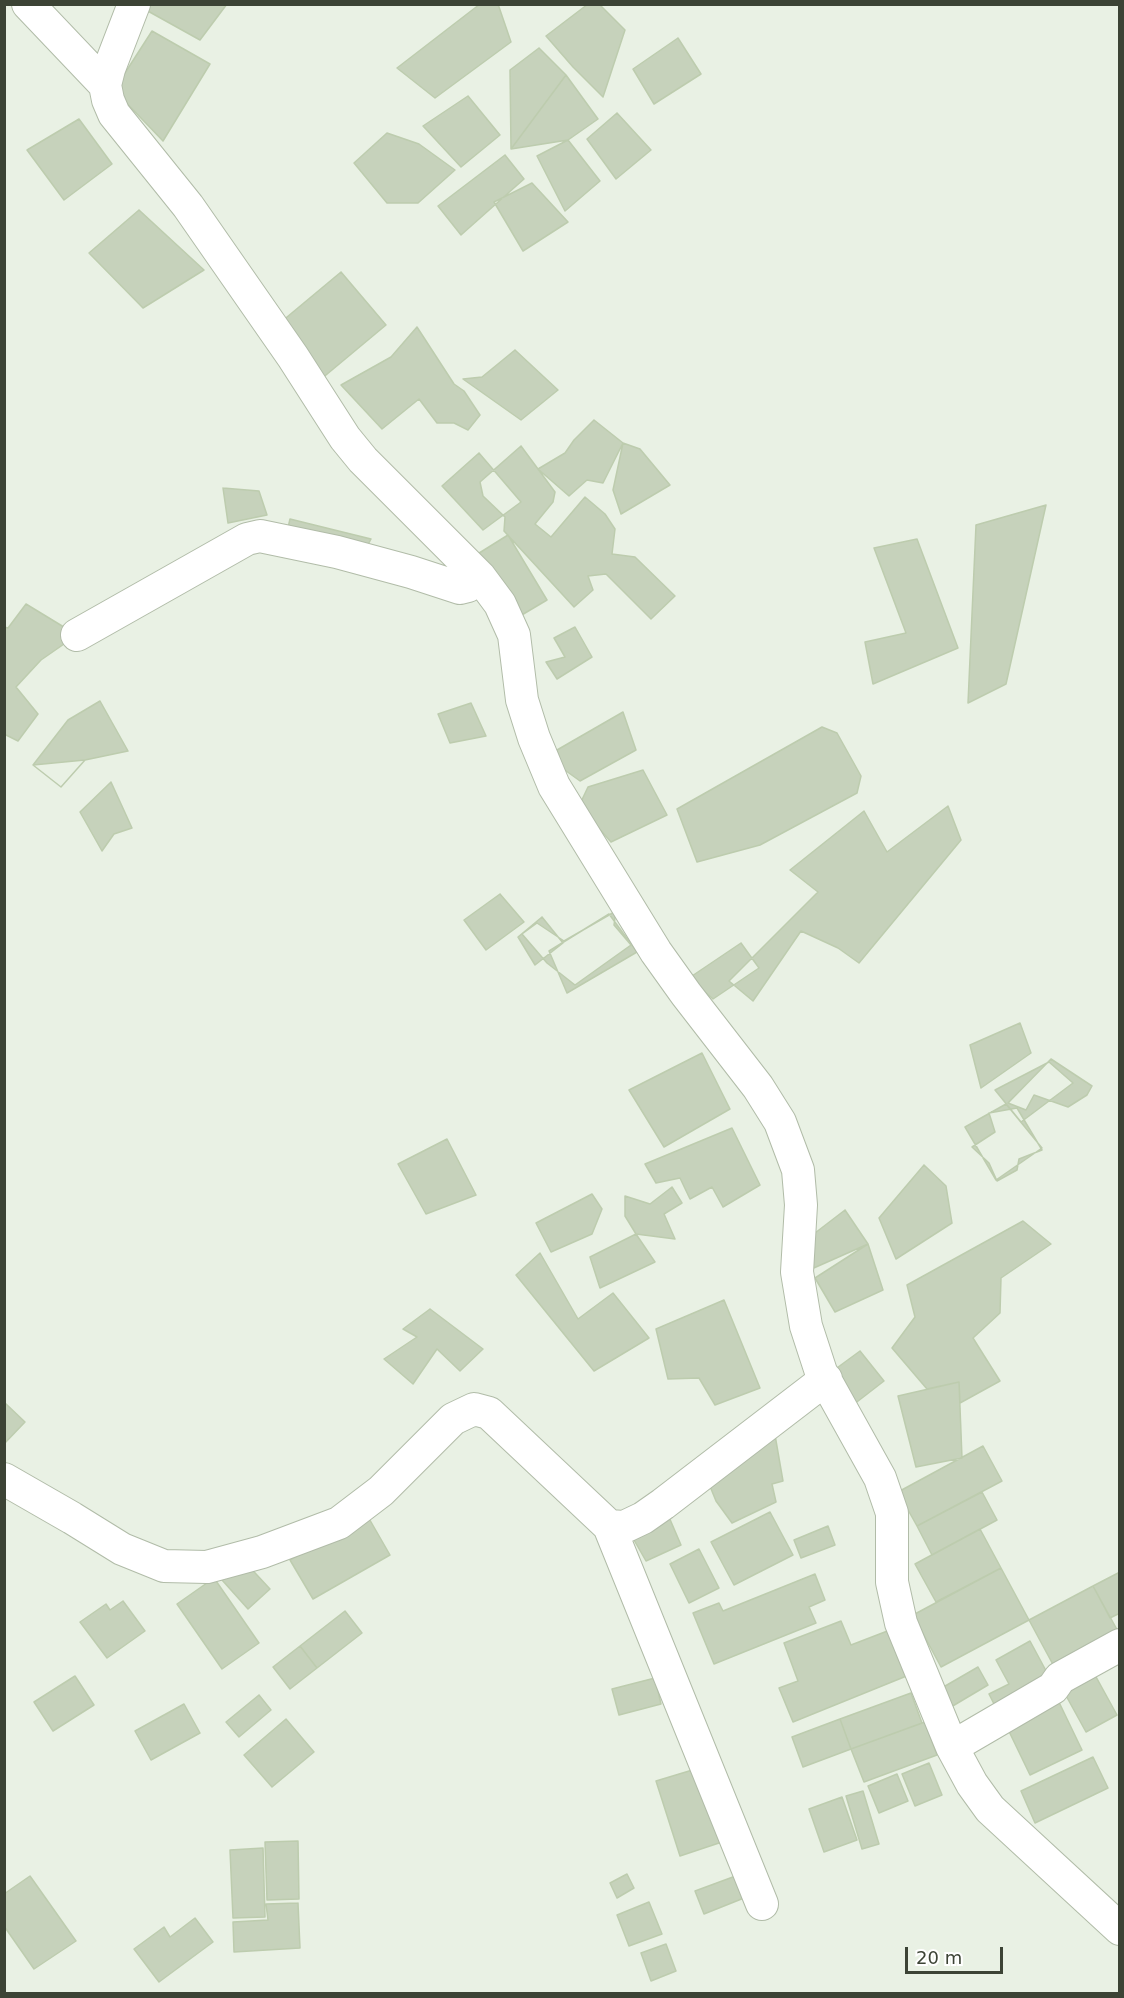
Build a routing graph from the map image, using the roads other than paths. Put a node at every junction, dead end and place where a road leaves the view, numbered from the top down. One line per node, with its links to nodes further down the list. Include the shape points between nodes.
1 (28, 4): 3 (street)
2 (134, 4): 3 (street)
3 (105, 86): 4 (street, via 114,114 201,224 345,438)
4 (480, 577): 5 (street, via 460,588 337,552 260,536 247,539); 6 (street, via 500,604 514,635 522,700 554,786 656,952 780,1122 798,1170 801,1205 797,1272 806,1326)
5 (76, 635)
6 (826, 1379): 8 (street, via 643,1518 624,1527); 10 (street, via 864,1447 892,1513 892,1582 901,1623)
7 (4, 1479): 8 (street, via 122,1550 164,1566 207,1567 262,1552 339,1523 381,1491 453,1419 474,1409 489,1413)
8 (609, 1526): 11 (street)
9 (1119, 1646): 10 (street, via 1060,1678 1053,1688)
10 (952, 1747): 12 (street, via 990,1809)
11 (762, 1904)
12 (1119, 1929)

